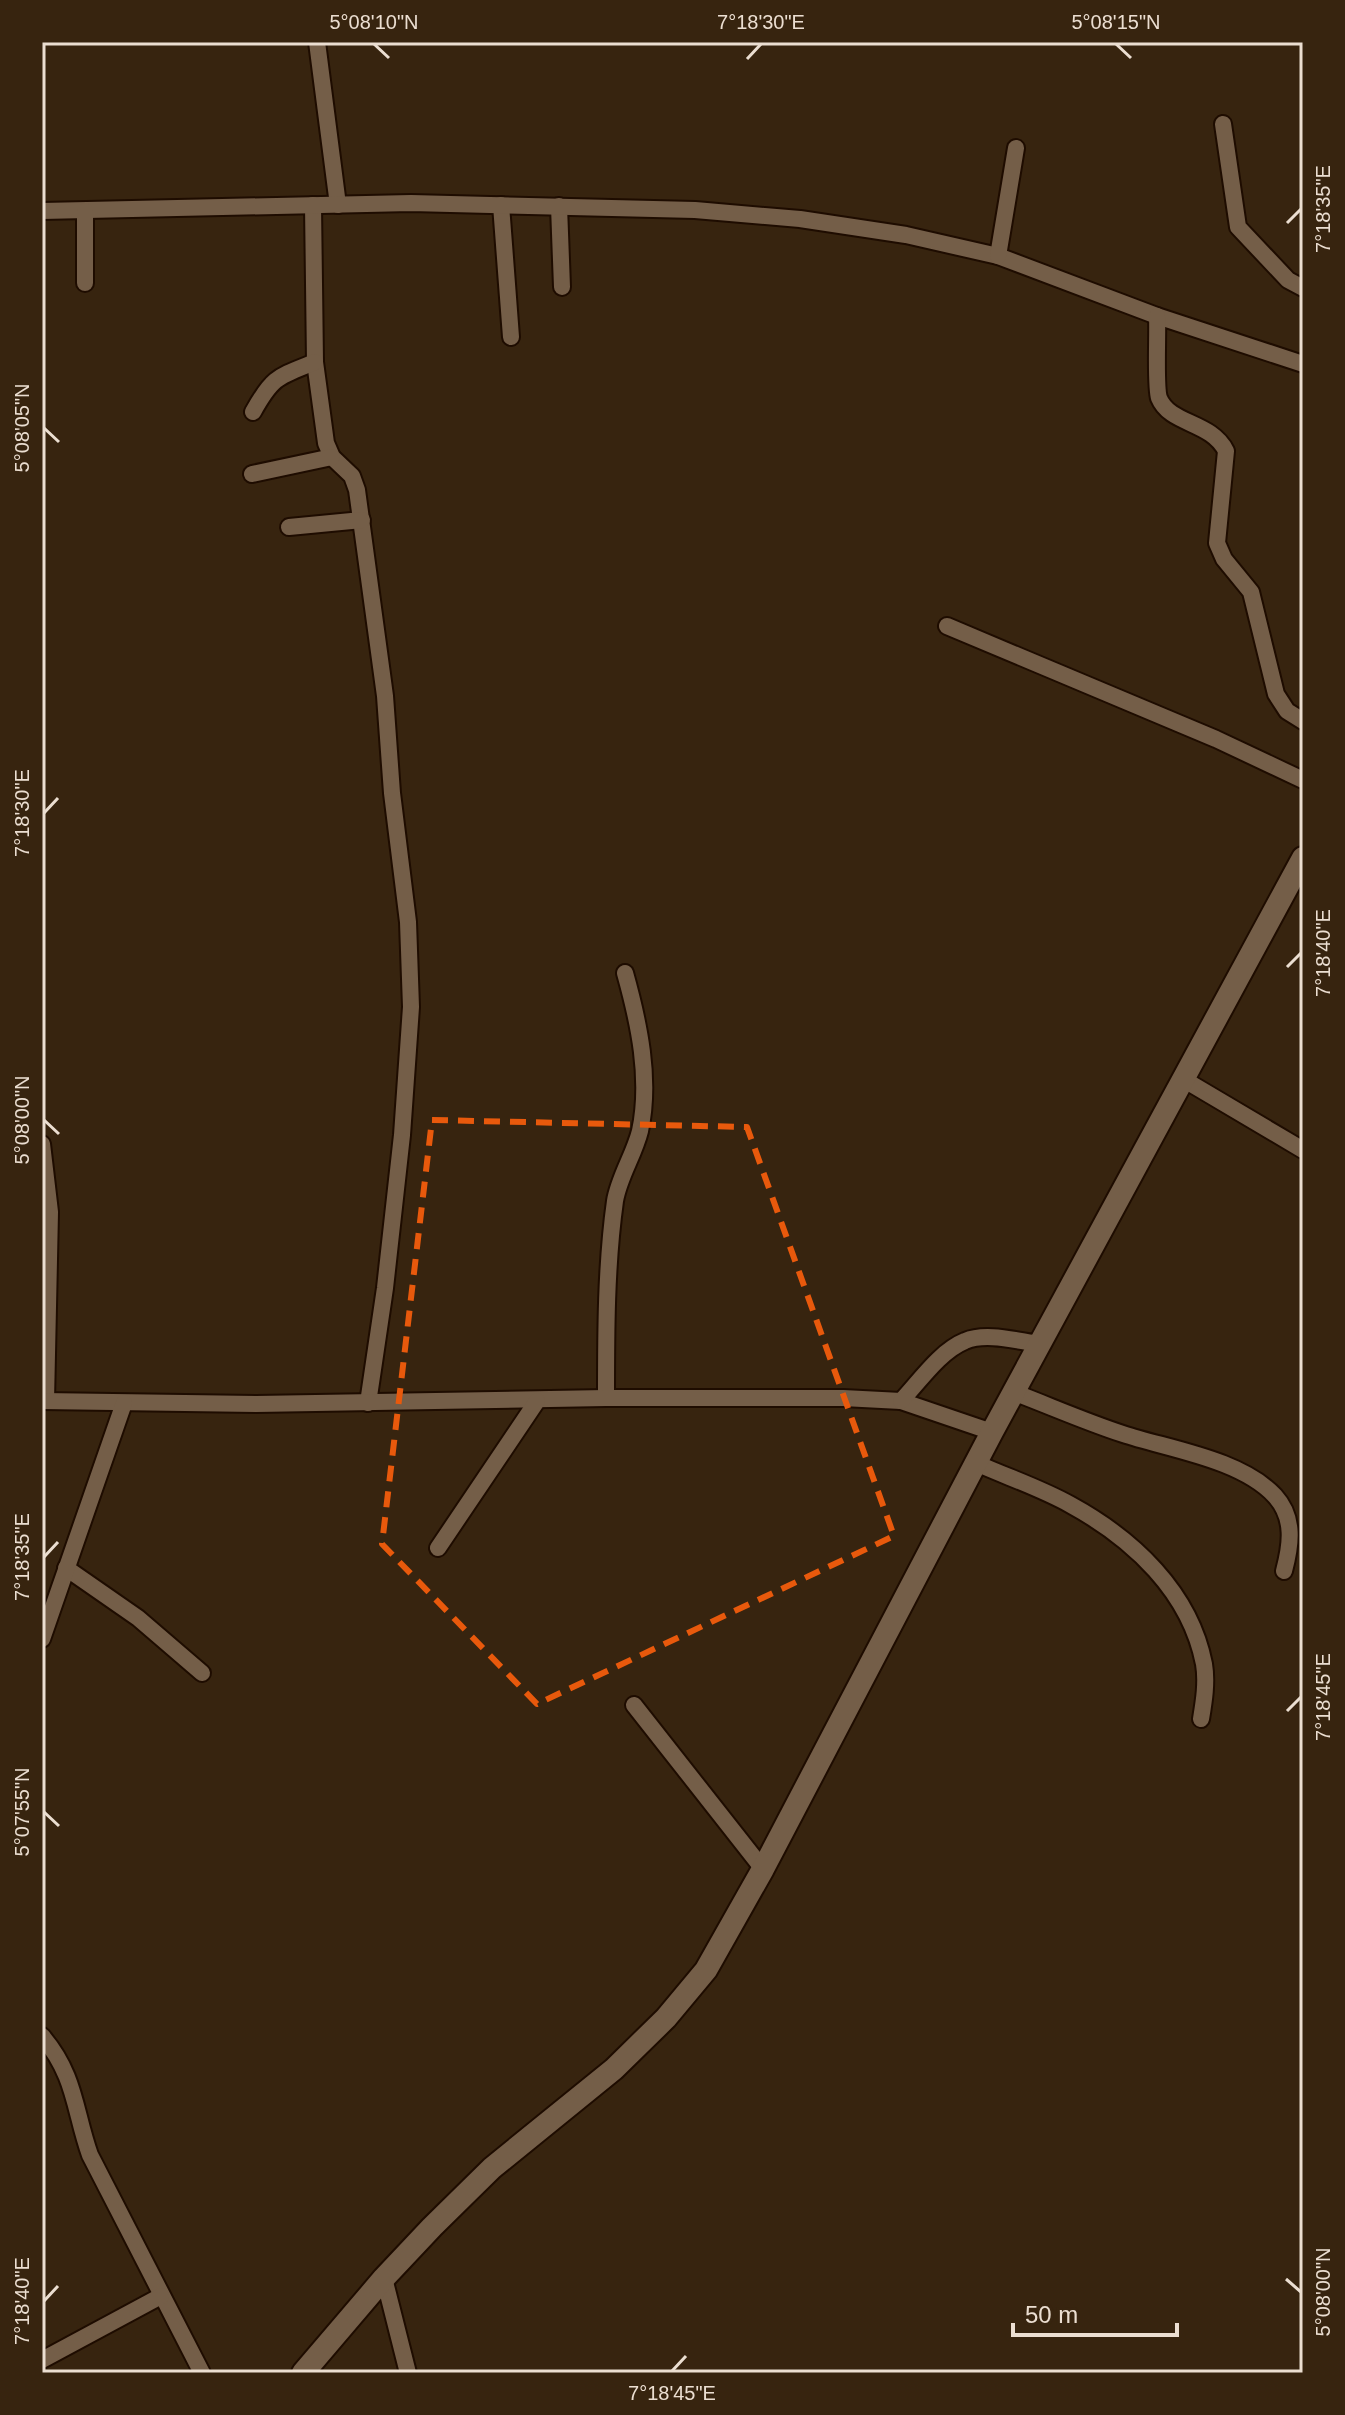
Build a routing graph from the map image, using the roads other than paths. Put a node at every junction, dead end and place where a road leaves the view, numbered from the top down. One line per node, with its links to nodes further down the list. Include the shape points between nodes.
1 (317, 42): 5 (street)
2 (1223, 124): 13 (street, via 1238,227 1288,280)
3 (1016, 148): 10 (street)
4 (313, 205): 5 (street); 9 (street); 16 (street)
5 (338, 205): 6 (street)
6 (501, 205): 7 (street); 15 (street)
7 (559, 206): 10 (street, via 800,219); 12 (street)
8 (42, 211): 9 (street)
9 (85, 211): 11 (street)
10 (998, 256): 14 (street)
11 (85, 283)
12 (562, 287)
13 (1303, 288)
14 (1157, 316): 17 (street); 24 (street, via 1158,393 1166,410 1212,433 1226,451 1217,543 1251,592 1276,694 1287,711)
15 (511, 337)
16 (315, 362): 18 (street, via 269,384); 19 (street)
17 (1303, 364)
18 (253, 412)
19 (332, 457): 20 (street); 21 (street, via 352,476)
20 (252, 474)
21 (362, 520): 22 (street); 38 (street, via 408,922 411,1007 402,1135)
22 (289, 527)
23 (947, 626): 25 (street)
24 (1303, 721)
25 (1303, 780)
26 (1303, 858): 28 (street)
27 (625, 973): 33 (street, via 639,1029 643,1097 640,1132 615,1198)
28 (1183, 1079): 30 (street); 31 (street)
29 (42, 1144): 34 (street, via 50,1212)
30 (1303, 1150)
31 (1040, 1344): 32 (street); 36 (street, via 986,1337 966,1340 948,1351)
32 (1013, 1392): 39 (street); 43 (street, via 1254,1479 1276,1496 1289,1518 1291,1544)
33 (606, 1398): 35 (street); 36 (street)
34 (44, 1401): 37 (street)
35 (537, 1401): 38 (street); 41 (street)
36 (901, 1401): 39 (street)
37 (124, 1403): 38 (street); 42 (street)
38 (368, 1403)
39 (992, 1432): 40 (street)
40 (976, 1463): 47 (street, via 1071,1504 1158,1572 1195,1633 1204,1666); 48 (street)
41 (438, 1548)
42 (66, 1568): 44 (street); 45 (street, via 138,1618)
43 (1284, 1571)
44 (42, 1639)
45 (202, 1673)
46 (634, 1705): 48 (street)
47 (1201, 1719)
48 (763, 1869): 50 (street, via 706,1970 666,2018 614,2069 492,2168)
49 (42, 2036): 51 (street, via 65,2068 90,2155)
50 (384, 2278): 54 (street); 55 (street)
51 (161, 2296): 52 (street); 53 (street)
52 (42, 2360)
53 (202, 2373)
54 (303, 2373)
55 (408, 2373)

